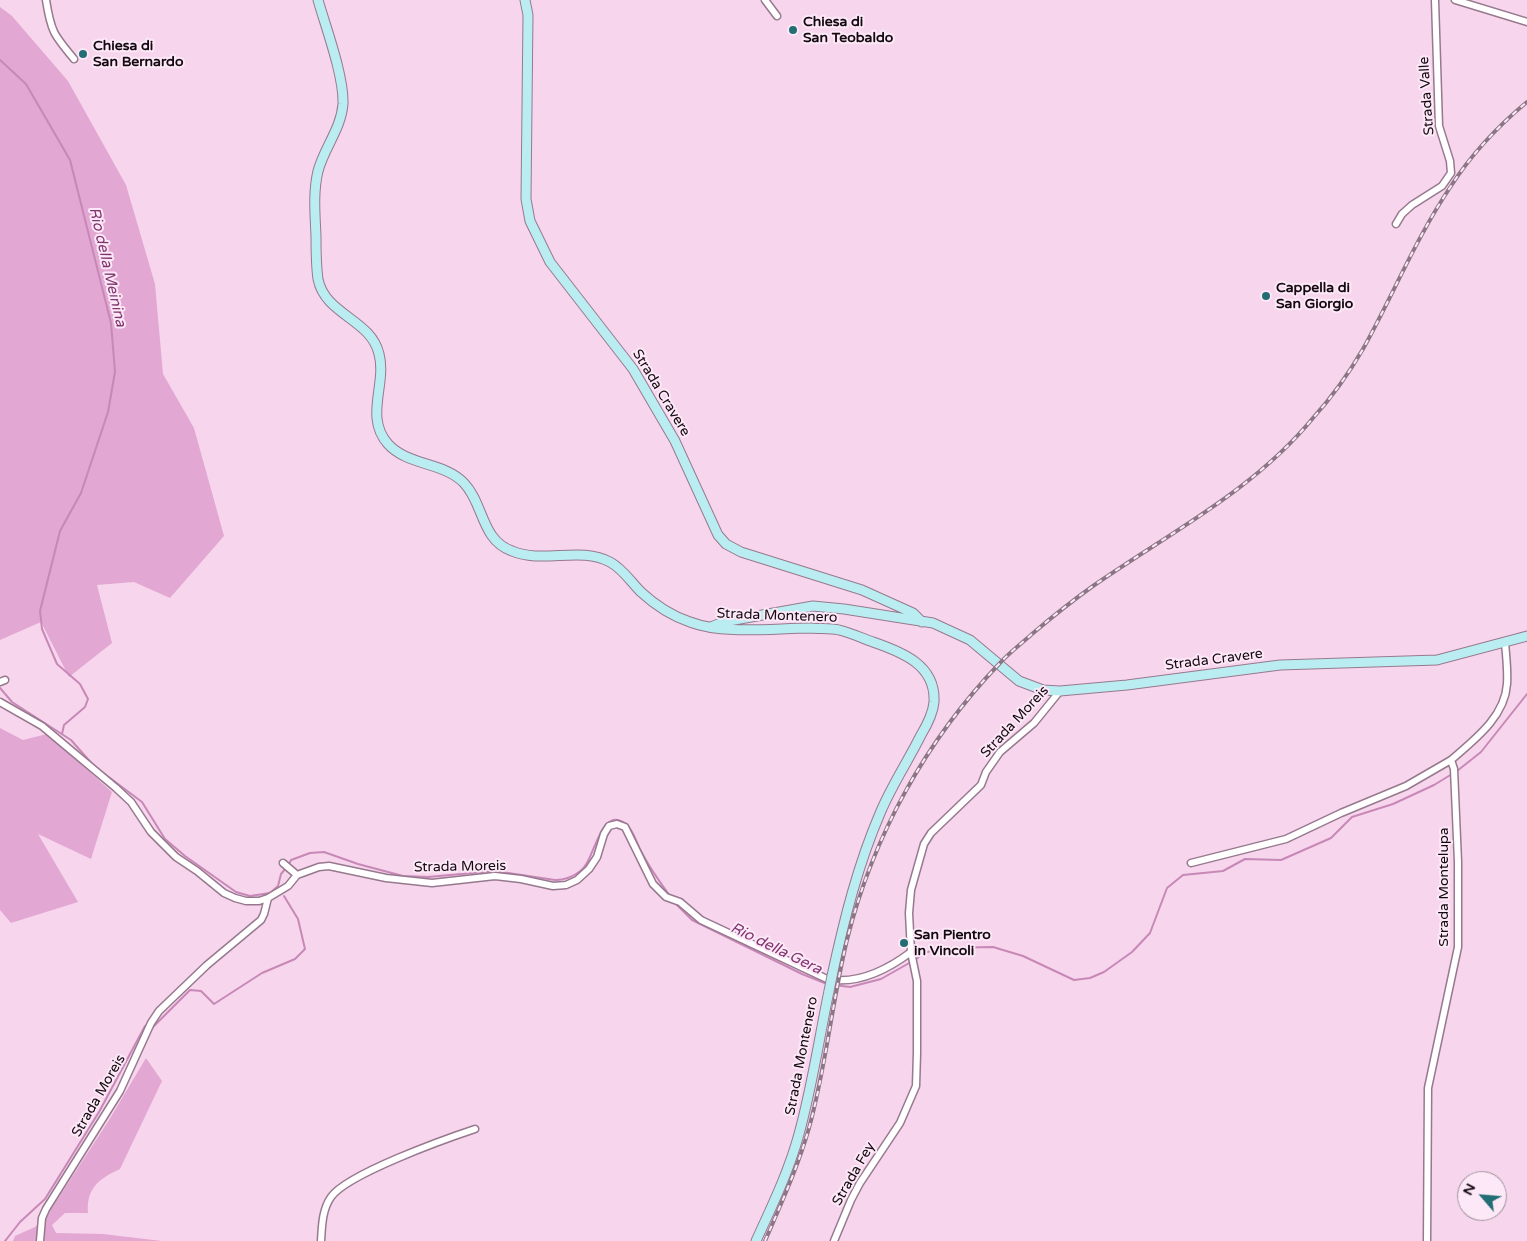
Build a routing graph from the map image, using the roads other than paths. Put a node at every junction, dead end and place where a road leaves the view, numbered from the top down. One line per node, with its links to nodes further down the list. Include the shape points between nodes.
1 (46, 0): 9 (street, via 54,35)
2 (318, 0): 12 (main road, Strada Montenero, via 340,77 343,101 341,116 321,161 315,189 318,281 329,302 366,330 377,345 381,373 376,410 382,435 401,454 440,468 462,481 473,496 490,534 509,551 538,556 591,555 601,558 620,568 644,594 670,613)
3 (525, 0): 11 (main road, Strada Cravere, via 528,15 526,199 530,222 550,262 633,368 675,441 718,535 741,552 862,590 913,613)
4 (764, 0): 7 (street)
5 (1435, 0): 10 (street, Strada Valle, via 1440,126 1451,173 1442,186 1412,205)
6 (1455, 0): 8 (street)
7 (777, 16)
8 (1527, 22)
9 (74, 59)
10 (1396, 224)
11 (922, 622): 12 (main road, Strada Cravere, via 813,606 723,622); 15 (main road, Strada Cravere, via 941,626 970,640 1019,681 1043,690)
12 (710, 628): 27 (main road, Strada Montenero, bridge, via 839,630 902,652 926,673 932,684 934,700 928,723 882,808 856,879 844,918 799,1136)
13 (1527, 636): 14 (main road, Strada Cravere)
14 (1505, 642): 15 (main road, Strada Cravere, via 1437,660 1280,665); 17 (street, via 1506,696 1483,733)
15 (1060, 691): 22 (street, Strada Moreis, via 1034,723 1000,752 981,785 931,833 924,844 911,890)
16 (0, 702): 21 (street, via 42,726 116,788 176,857 224,893 246,901)
17 (1451, 760): 18 (street, via 1406,786 1286,838); 29 (street, Strada Montelupa, via 1458,862 1458,947 1428,1088)
18 (1191, 863)
19 (283, 864): 20 (street)
20 (297, 875): 21 (street, via 288,886); 22 (street, Strada Moreis, via 329,866 432,883 495,876 553,886 566,885 589,869 597,857 604,834 609,826 617,824 629,833 653,884 662,894 676,899 701,920 827,979 846,981 864,977)
21 (268, 898): 25 (street, Strada Moreis, via 260,920 159,1011 120,1091 42,1218)
22 (913, 958): 23 (street, Strada Moreis, via 917,981 916,1086)
23 (900, 1123): 28 (street, Strada Fey, via 860,1184)
24 (475, 1129): 26 (street, via 384,1164 351,1181 332,1196 324,1211)
25 (40, 1241)
26 (321, 1241)
27 (756, 1241)
28 (834, 1241)
29 (1427, 1241)

